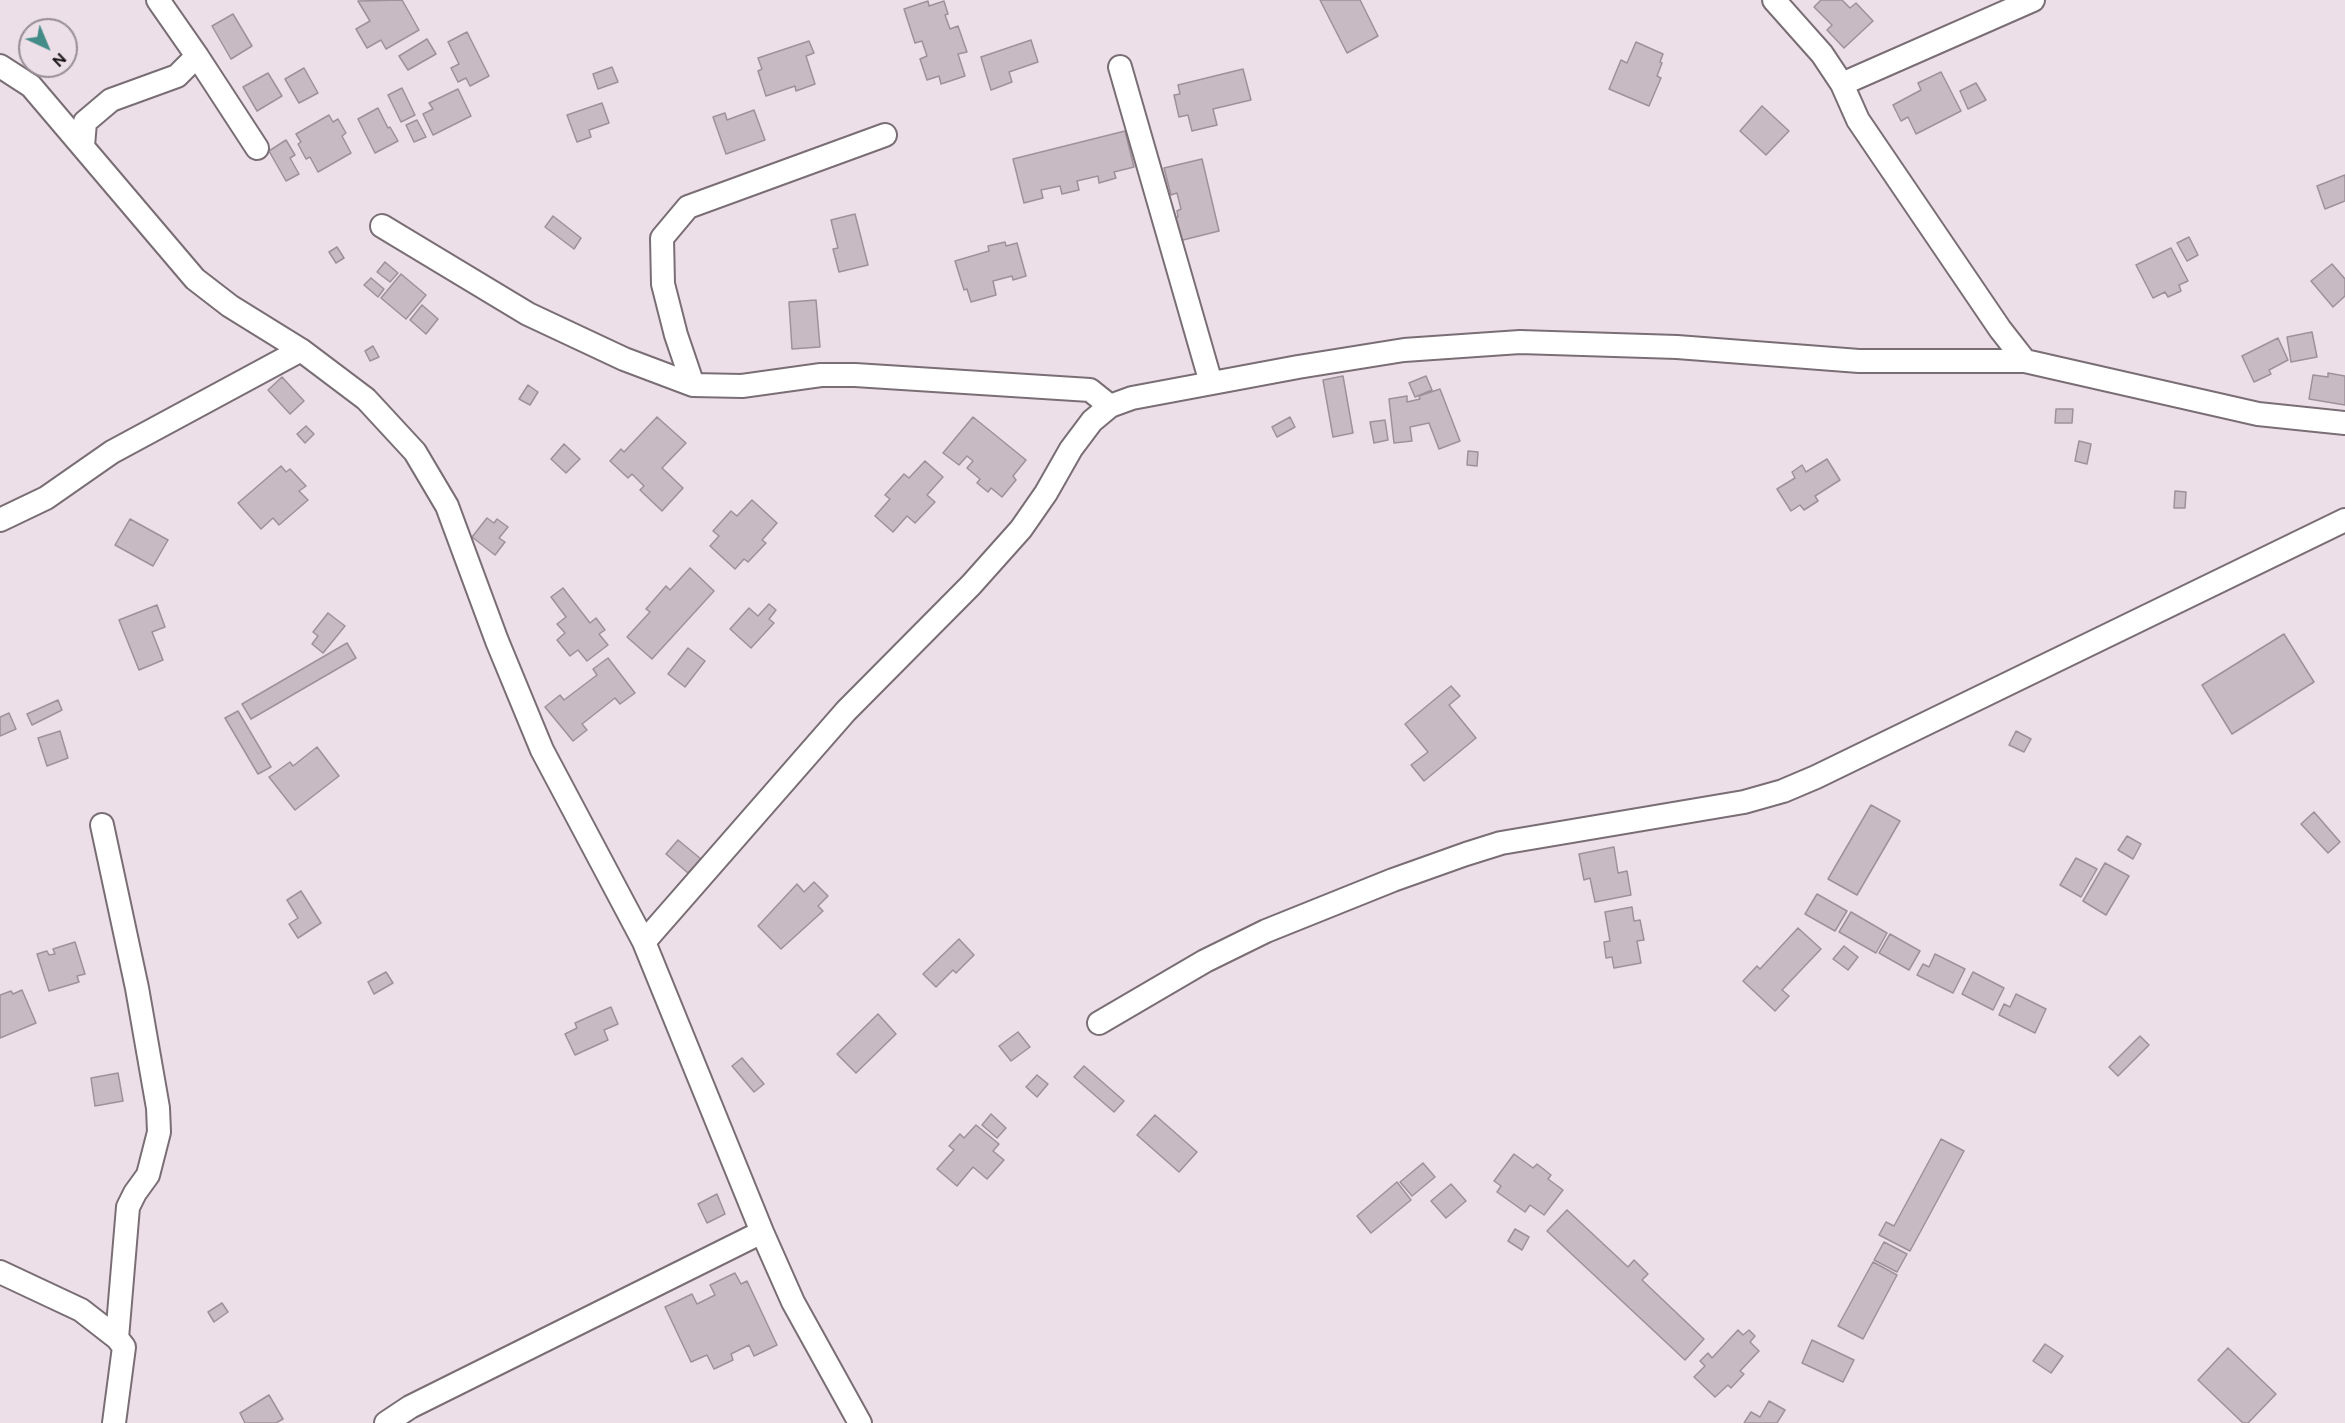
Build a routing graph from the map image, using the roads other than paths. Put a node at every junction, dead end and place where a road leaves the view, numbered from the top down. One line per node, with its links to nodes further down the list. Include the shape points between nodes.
1 (158, 0): 4 (street)
2 (1774, 0): 7 (street, via 1822,54)
3 (2033, 0): 7 (street)
4 (197, 56): 9 (street, via 177,76 111,100 84,122); 10 (street)
5 (0, 66): 9 (street, via 31,86)
6 (1120, 66): 14 (street)
7 (1842, 84): 13 (street, via 1858,120)
8 (885, 135): 15 (street, via 688,207 662,238 663,284)
9 (83, 146): 12 (street, via 195,279 230,306)
10 (257, 148)
11 (382, 226): 15 (street, via 528,314)
12 (302, 350): 18 (street, via 112,452 46,498); 21 (street, via 366,399 415,452 447,506 542,750)
13 (2025, 361): 14 (street, via 1858,361 1677,347 1520,342 1404,350); 17 (street, via 2258,414)
14 (1210, 384): 16 (street)
15 (693, 385): 16 (street, via 742,386 821,375 855,375 1090,390)
16 (1110, 406): 21 (street, via 1092,421 1071,449 1021,529 846,711)
17 (2345, 423)
18 (0, 520)
19 (2345, 520): 22 (street, via 1816,777 1744,802 1501,843 1466,854 1266,931 1205,961)
20 (102, 825): 25 (street, via 137,988 159,1132 148,1175 128,1207)
21 (644, 942): 23 (street)
22 (1099, 1023)
23 (762, 1232): 26 (street); 28 (street, via 410,1407)
24 (0, 1272): 25 (street, via 81,1310)
25 (117, 1338): 27 (street, via 124,1347)
26 (856, 1422)
27 (114, 1423)
28 (387, 1423)

